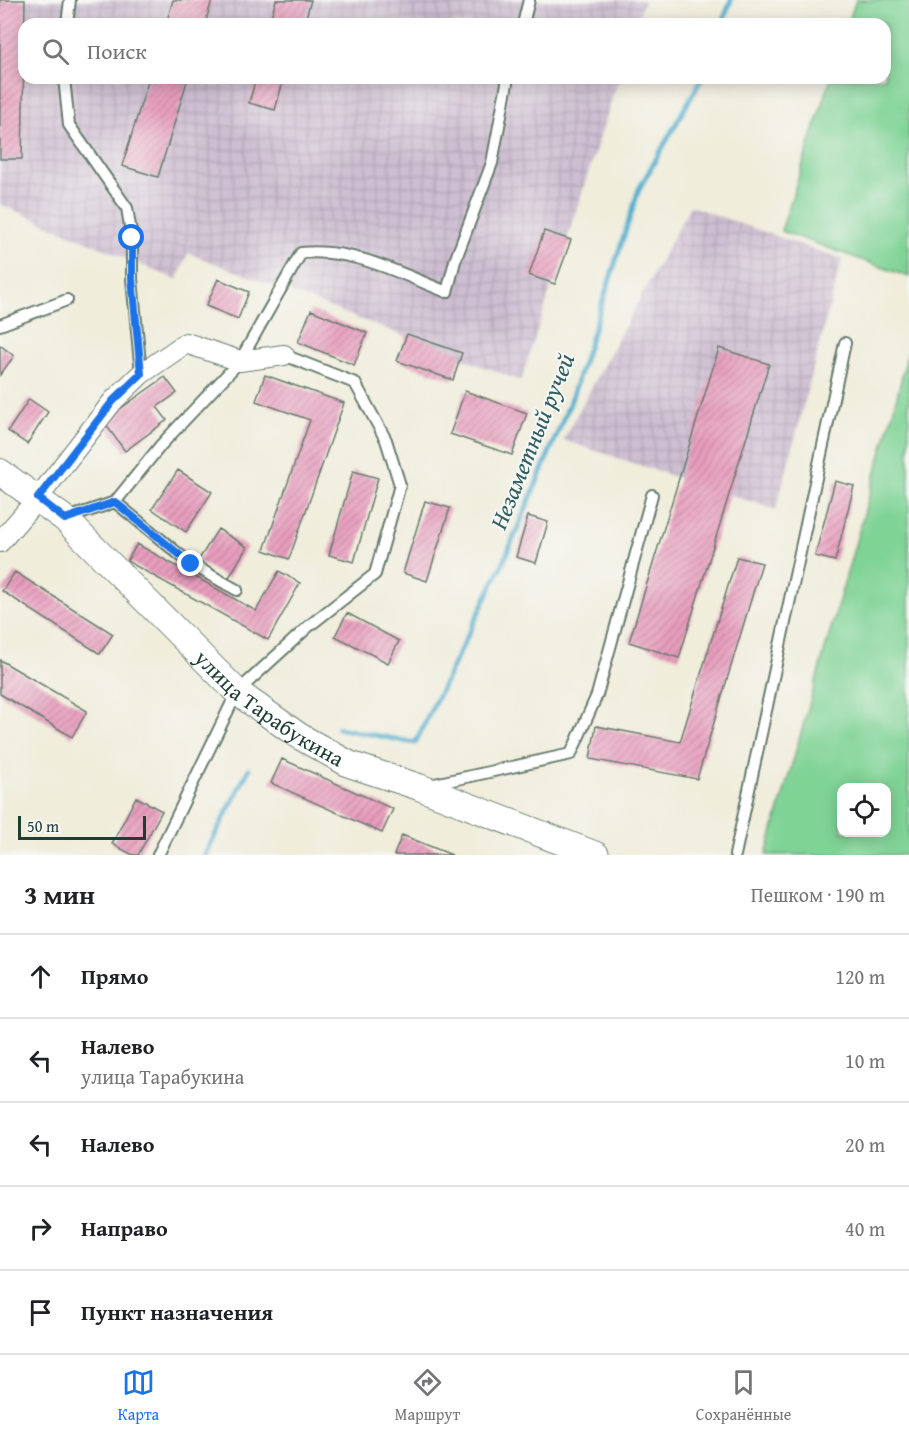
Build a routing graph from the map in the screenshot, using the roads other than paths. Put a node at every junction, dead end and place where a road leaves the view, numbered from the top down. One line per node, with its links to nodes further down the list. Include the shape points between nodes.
1 (70, 0): 3 (lane)
2 (529, 0): 4 (lane)
3 (68, 18)
4 (524, 18)
5 (65, 84): 12 (lane, via 69,124 127,208)
6 (507, 84): 11 (lane, via 492,163 447,292 373,263 322,251 301,253)
7 (67, 300): 8 (lane)
8 (0, 325)
9 (845, 343): 24 (lane)
10 (284, 355): 11 (street); 20 (lane, via 356,383 386,440 400,484 375,574 309,626)
11 (240, 361): 12 (street, via 186,343); 16 (lane, via 161,445)
12 (141, 374): 15 (street, via 113,401)
13 (0, 472): 15 (street, улица Тарабукина)
14 (651, 495): 21 (lane, via 597,695 572,754)
15 (38, 498): 17 (street, улица Тарабукина); 18 (street)
16 (115, 502): 17 (lane); 19 (lane, via 191,564)
17 (65, 519): 20 (street, улица Тарабукина)
18 (0, 542)
19 (237, 590)
20 (237, 692): 21 (street, улица Тарабукина, via 299,736 349,764); 22 (lane)
21 (420, 787): 23 (street, улица Тарабукина)
22 (158, 855)
23 (596, 855)
24 (735, 855)

